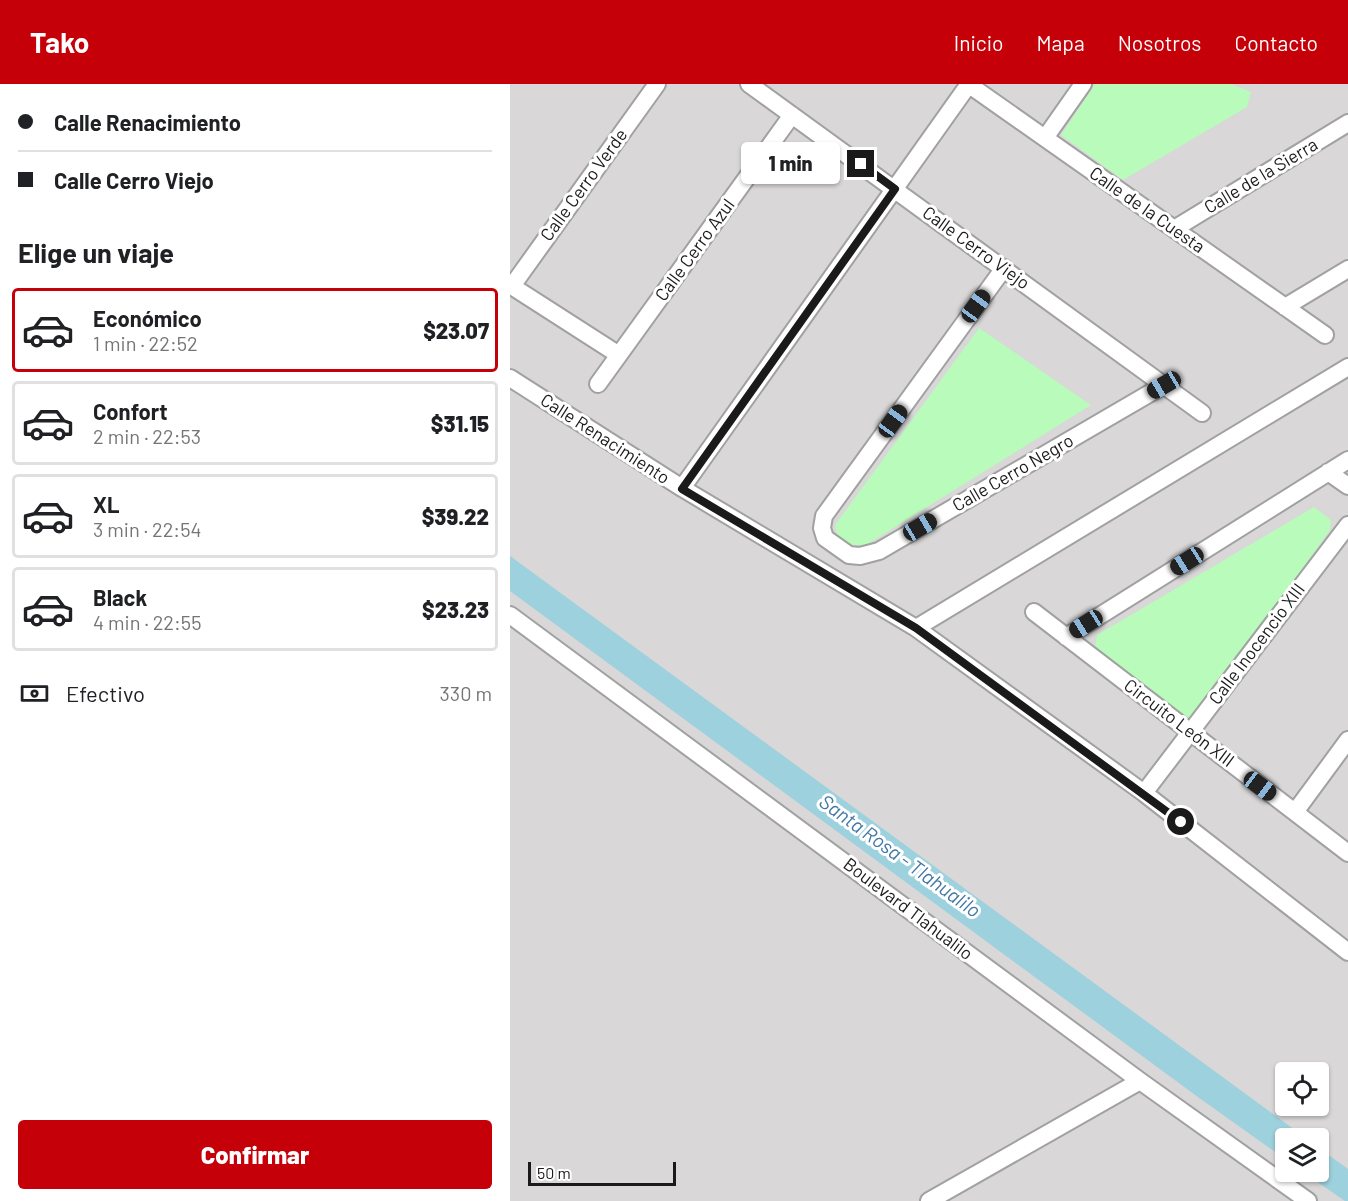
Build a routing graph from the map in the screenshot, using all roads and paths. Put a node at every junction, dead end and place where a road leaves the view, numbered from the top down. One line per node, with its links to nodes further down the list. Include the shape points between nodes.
1 (657, 84): 12 (street, Calle Cerro Verde)
2 (749, 84): 5 (street, Calle Cerro Viejo)
3 (969, 84): 7 (street, Calle de la Cuesta); 8 (street)
4 (1083, 84): 7 (street)
5 (792, 115): 8 (street, Calle Cerro Viejo); 15 (street, Calle Cerro Azul)
6 (1348, 123): 9 (street, Calle de la Sierra)
7 (1045, 138): 9 (street, Calle de la Cuesta)
8 (895, 189): 10 (street, Calle Cerro Viejo); 24 (street)
9 (1174, 229): 13 (street, Calle de la Cuesta)
10 (1004, 268): 19 (street, Calle Cerro Viejo); 19 (street, Calle Cerro Negro, via 824,516 825,538 849,555 879,551)
11 (1348, 270): 13 (street)
12 (511, 286): 15 (street)
13 (1285, 307): 14 (street, Calle de la Cuesta)
14 (1325, 335)
15 (619, 355): 18 (street, Calle Cerro Azul)
16 (1348, 367): 28 (street)
17 (510, 378): 24 (street, Calle Renacimiento)
18 (598, 384)
19 (1164, 385): 20 (street, Calle Cerro Viejo)
20 (1202, 413)
21 (1348, 460): 22 (street)
22 (1328, 472): 23 (street); 29 (street)
23 (1348, 486)
24 (682, 489): 28 (street, Calle Renacimiento)
25 (1348, 525): 30 (street, Calle Inocencio XIII)
26 (1034, 612): 29 (street, Circuito León XIII)
27 (510, 615): 36 (street, Boulevard Tlahualilo)
28 (916, 628): 32 (street, Calle Renacimiento)
29 (1066, 637): 30 (street, Circuito León XIII)
30 (1190, 732): 32 (street, Calle Inocencio XIII); 33 (street, Circuito León XIII)
31 (1348, 740): 33 (street)
32 (1144, 793): 35 (street, Calle Renacimiento)
33 (1295, 812): 34 (street, Circuito León XIII)
34 (1348, 853)
35 (1348, 952)
36 (1140, 1080): 37 (street); 38 (street, Boulevard Tlahualilo)
37 (929, 1201)
38 (1308, 1201)

